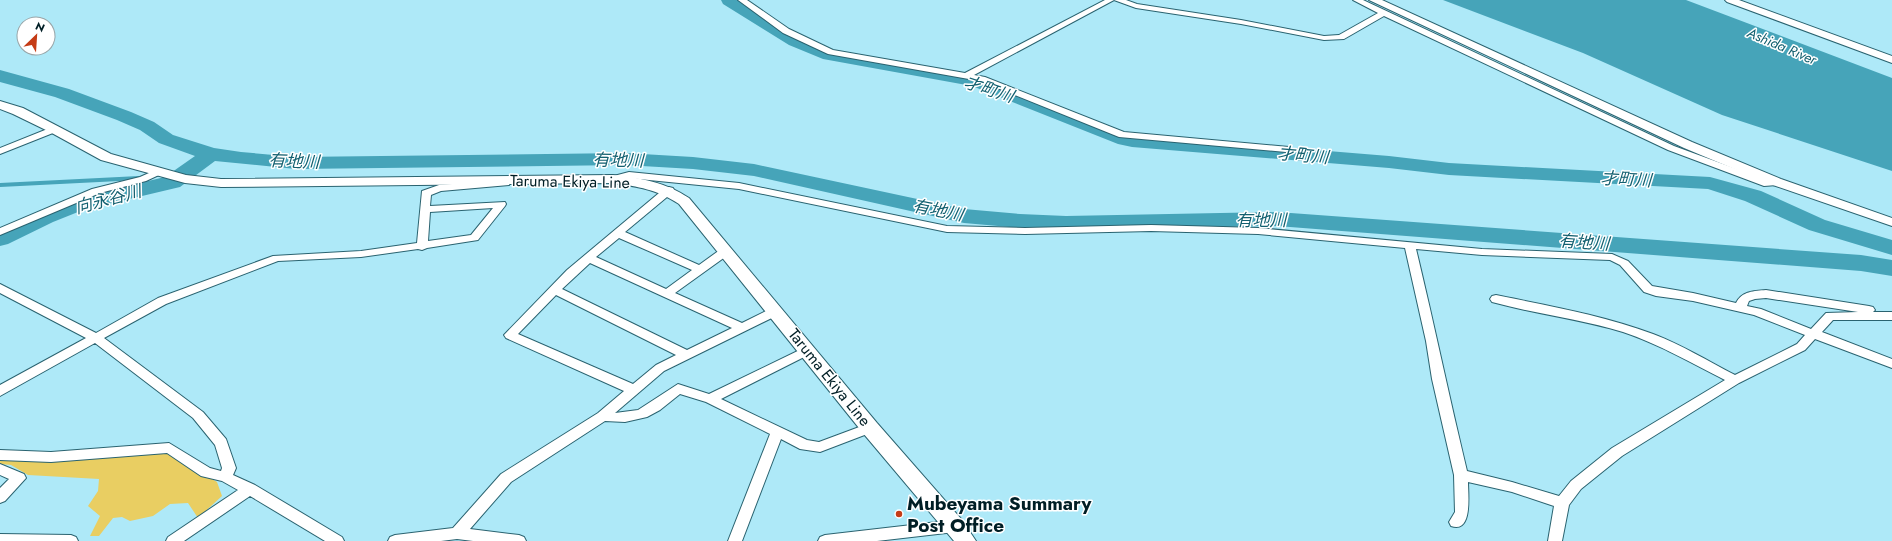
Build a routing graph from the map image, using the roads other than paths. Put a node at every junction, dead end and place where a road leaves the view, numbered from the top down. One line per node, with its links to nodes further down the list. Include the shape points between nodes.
1 (742, 0): 9 (street, via 786,31 831,52)
2 (1111, 0): 9 (street)
3 (1118, 0): 7 (street, via 1136,6 1324,38 1341,38)
4 (1357, 0): 7 (street)
5 (1374, 0): 17 (street, via 1688,145)
6 (1730, 0): 8 (street)
7 (1384, 13): 17 (street, via 1671,148 1768,184)
8 (1892, 60)
9 (966, 76): 12 (street, via 982,79 1122,134)
10 (0, 105): 11 (main road, Taruma Ekiya Line)
11 (55, 129): 13 (street); 14 (main road, Taruma Ekiya Line, via 106,157)
12 (1286, 149)
13 (0, 151)
14 (158, 172): 16 (main road, Taruma Ekiya Line, via 221,183); 21 (street, via 143,179 96,192)
15 (614, 179): 16 (main road, Taruma Ekiya Line); 18 (main road, Taruma Ekiya Line, via 656,184); 23 (street, via 629,175 739,186 947,229 1025,231 1151,228 1258,231)
16 (521, 180): 19 (street, via 439,188 426,193)
17 (1777, 182): 20 (street)
18 (669, 190): 22 (street); 25 (main road, Taruma Ekiya Line, via 684,201)
19 (425, 209): 24 (street); 24 (street, via 501,204 474,238)
20 (1892, 222)
21 (0, 232)
22 (618, 233): 26 (street); 27 (street)
23 (1410, 245): 32 (street, via 1482,252 1612,257 1624,263 1648,289); 50 (street)
24 (422, 247): 37 (street, via 361,254 277,258 162,301)
25 (727, 252): 27 (street); 33 (main road, Taruma Ekiya Line)
26 (588, 258): 29 (street); 30 (street)
27 (700, 270): 30 (street)
28 (0, 288): 37 (street)
29 (554, 290): 39 (street); 42 (street, via 510,335)
30 (667, 294): 35 (street)
31 (1496, 299): 41 (street, via 1583,317 1629,331 1669,346)
32 (1740, 308): 34 (street, via 1744,299 1766,294 1869,310); 36 (street)
33 (776, 310): 35 (street); 38 (main road, Taruma Ekiya Line)
34 (1889, 316): 36 (street, via 1830,316)
35 (742, 328): 39 (street)
36 (1813, 334): 40 (street); 41 (street, via 1801,347)
37 (96, 338): 43 (street); 51 (street, via 198,415 221,443 229,468)
38 (808, 350): 44 (street); 46 (main road, Taruma Ekiya Line)
39 (687, 356): 42 (street, via 660,368)
40 (1892, 364)
41 (1735, 380): 54 (street, via 1616,452 1576,485)
42 (634, 390): 45 (street)
43 (0, 391)
44 (710, 399): 45 (street, via 678,389 646,412 624,417); 47 (street)
45 (603, 416): 57 (street, via 506,478)
46 (870, 428): 47 (street, via 820,447 805,445); 56 (main road, Taruma Ekiya Line)
47 (778, 431): 64 (street)
48 (0, 455): 51 (street, via 50,457 169,448 206,472)
49 (0, 469): 53 (street, via 19,478)
50 (1460, 475): 54 (street, via 1512,487); 55 (street, via 1462,513)
51 (225, 477): 52 (street)
52 (250, 489): 60 (street); 61 (street)
53 (0, 497)
54 (1562, 503): 67 (street)
55 (1456, 522)
56 (955, 526): 65 (street); 66 (main road, Taruma Ekiya Line)
57 (457, 533): 62 (street); 63 (street)
58 (0, 540): 59 (street)
59 (71, 541)
60 (172, 541)
61 (337, 541)
62 (395, 541)
63 (519, 541)
64 (735, 541)
65 (826, 541)
66 (966, 541)
67 (1555, 541)

